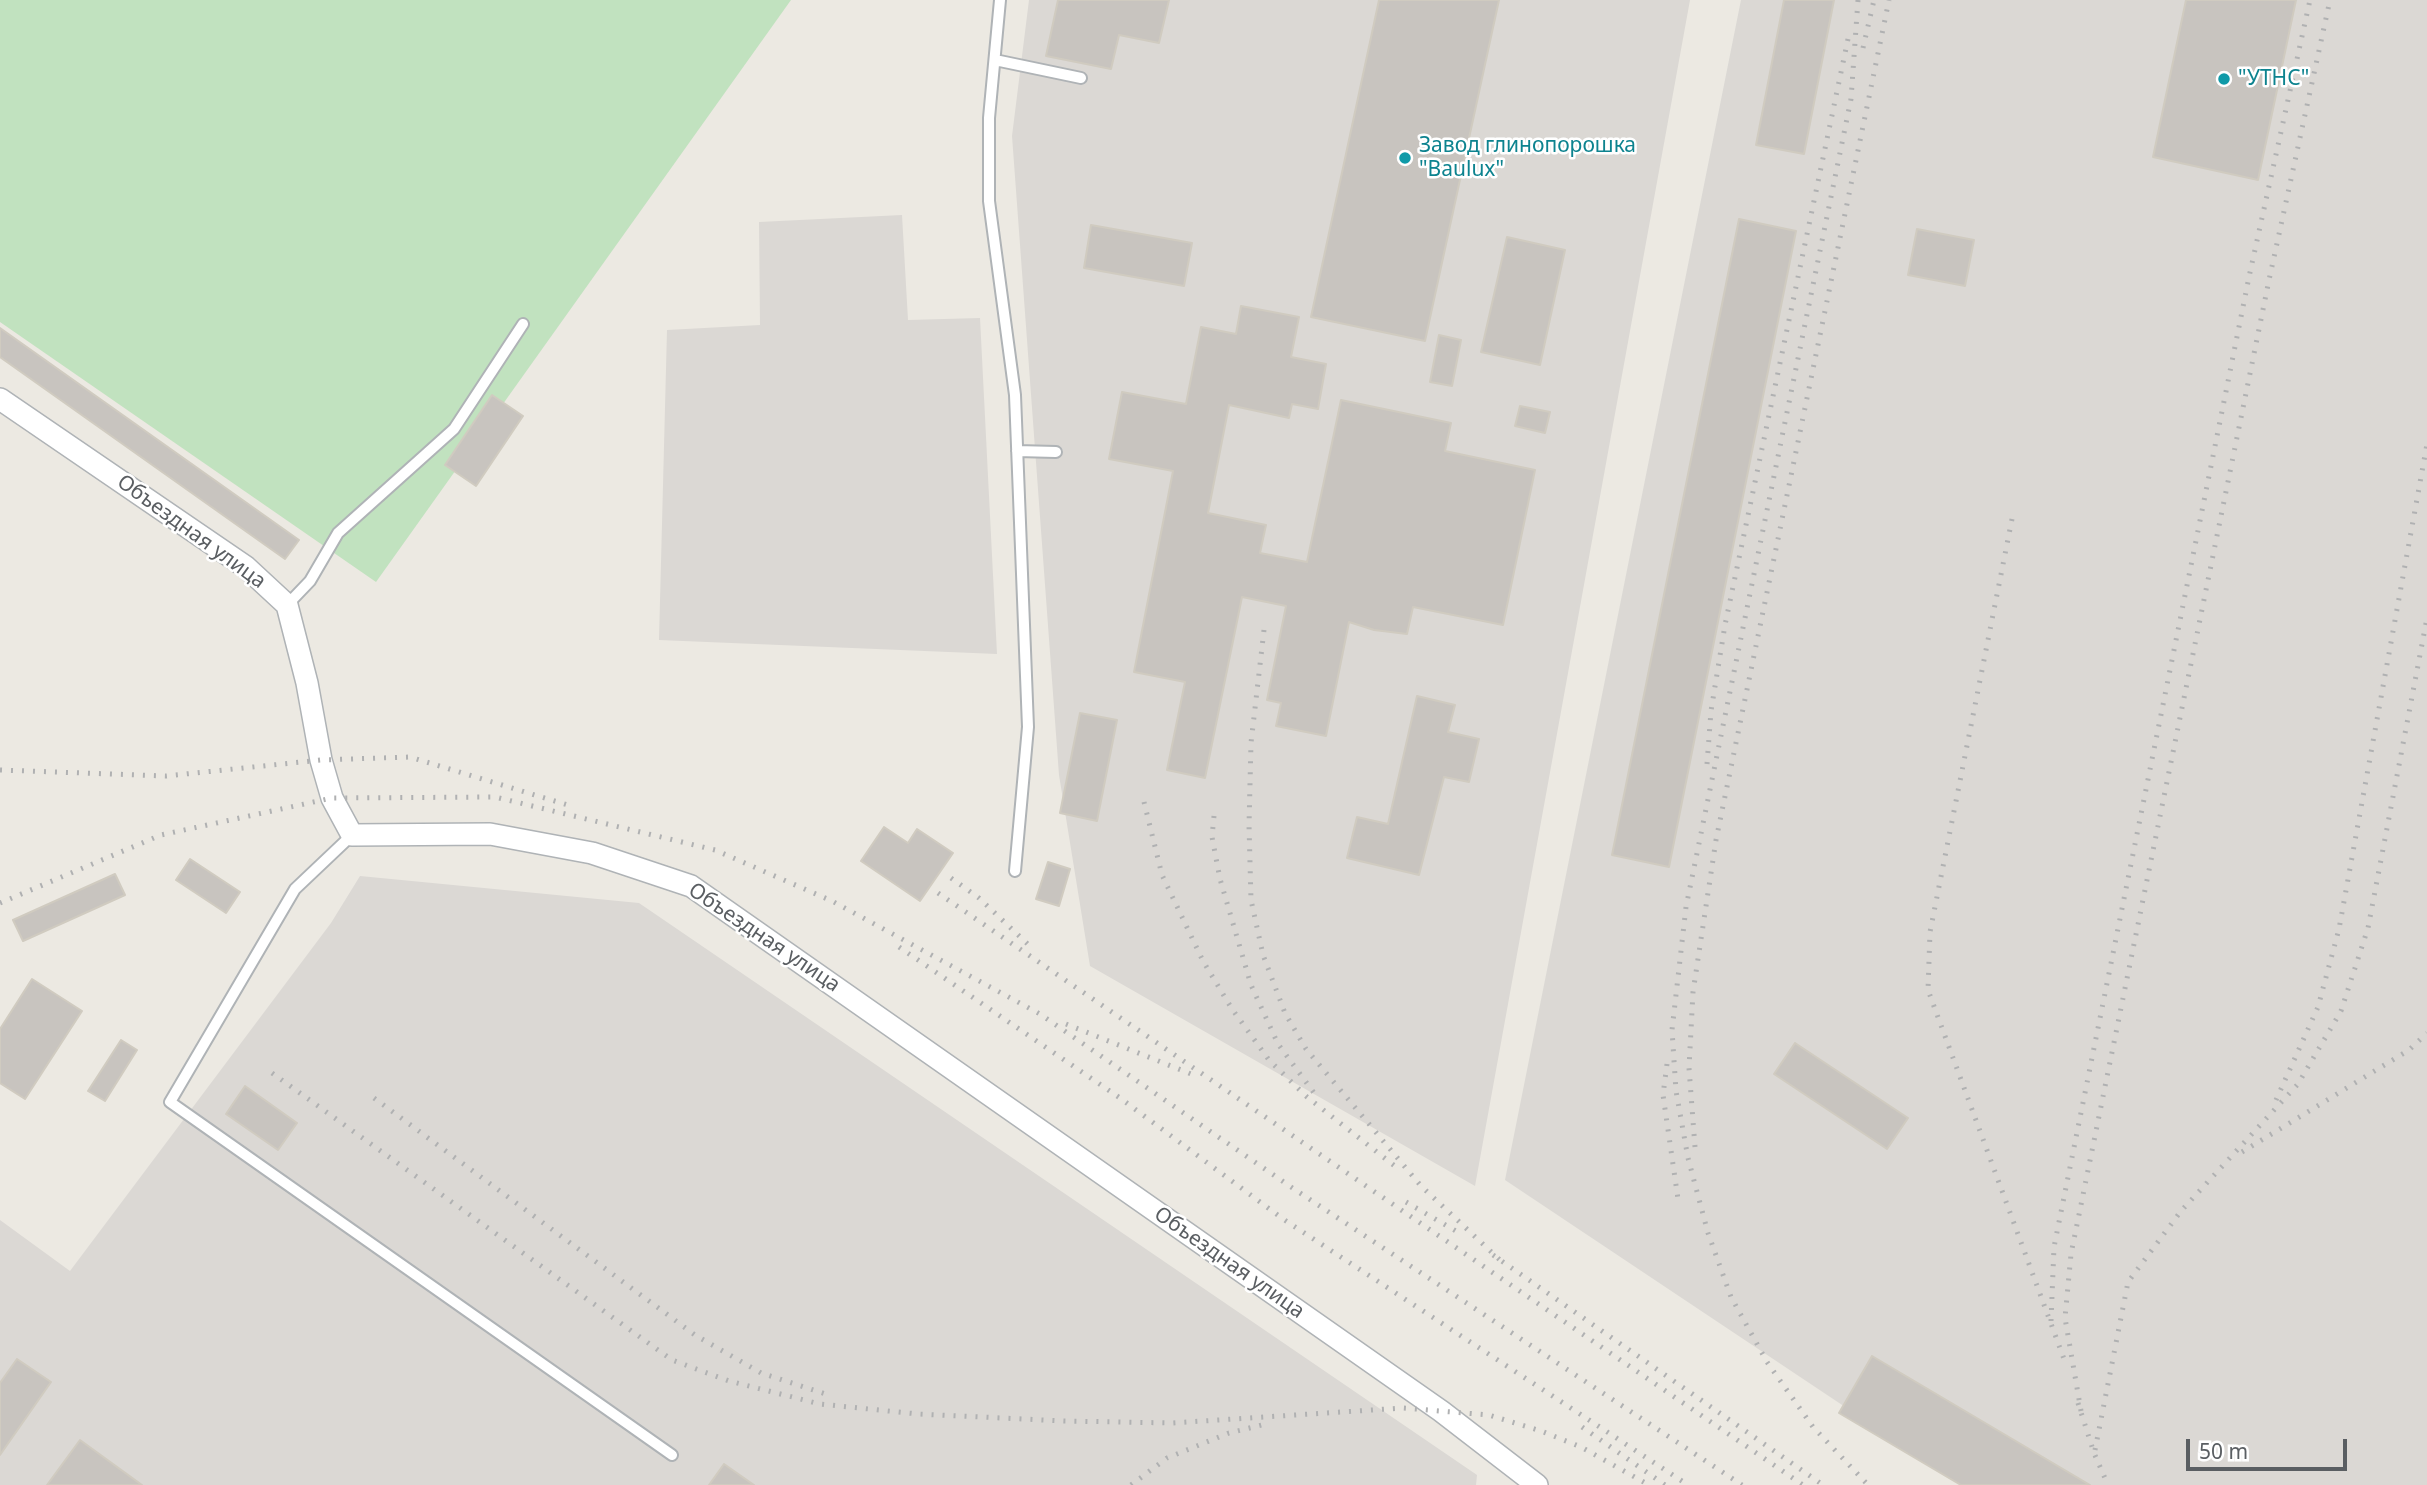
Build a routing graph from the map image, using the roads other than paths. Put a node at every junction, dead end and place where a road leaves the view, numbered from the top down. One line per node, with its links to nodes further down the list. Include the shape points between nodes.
1 (1000, 0): 2 (lane)
2 (995, 60): 3 (lane); 6 (lane, via 989,118 989,201 1015,395)
3 (1081, 78)
4 (523, 324): 8 (lane, via 454,429 338,533 310,581)
5 (0, 399): 8 (street, Объездная улица, via 246,567)
6 (1017, 451): 7 (lane); 10 (lane, via 1028,727)
7 (1056, 452)
8 (287, 605): 9 (street, via 320,760)
9 (352, 835): 11 (lane, via 295,889 170,1102); 12 (street, Объездная улица, via 490,834 592,853 691,886 1441,1411)
10 (1015, 871)
11 (672, 1455)
12 (1537, 1485)

